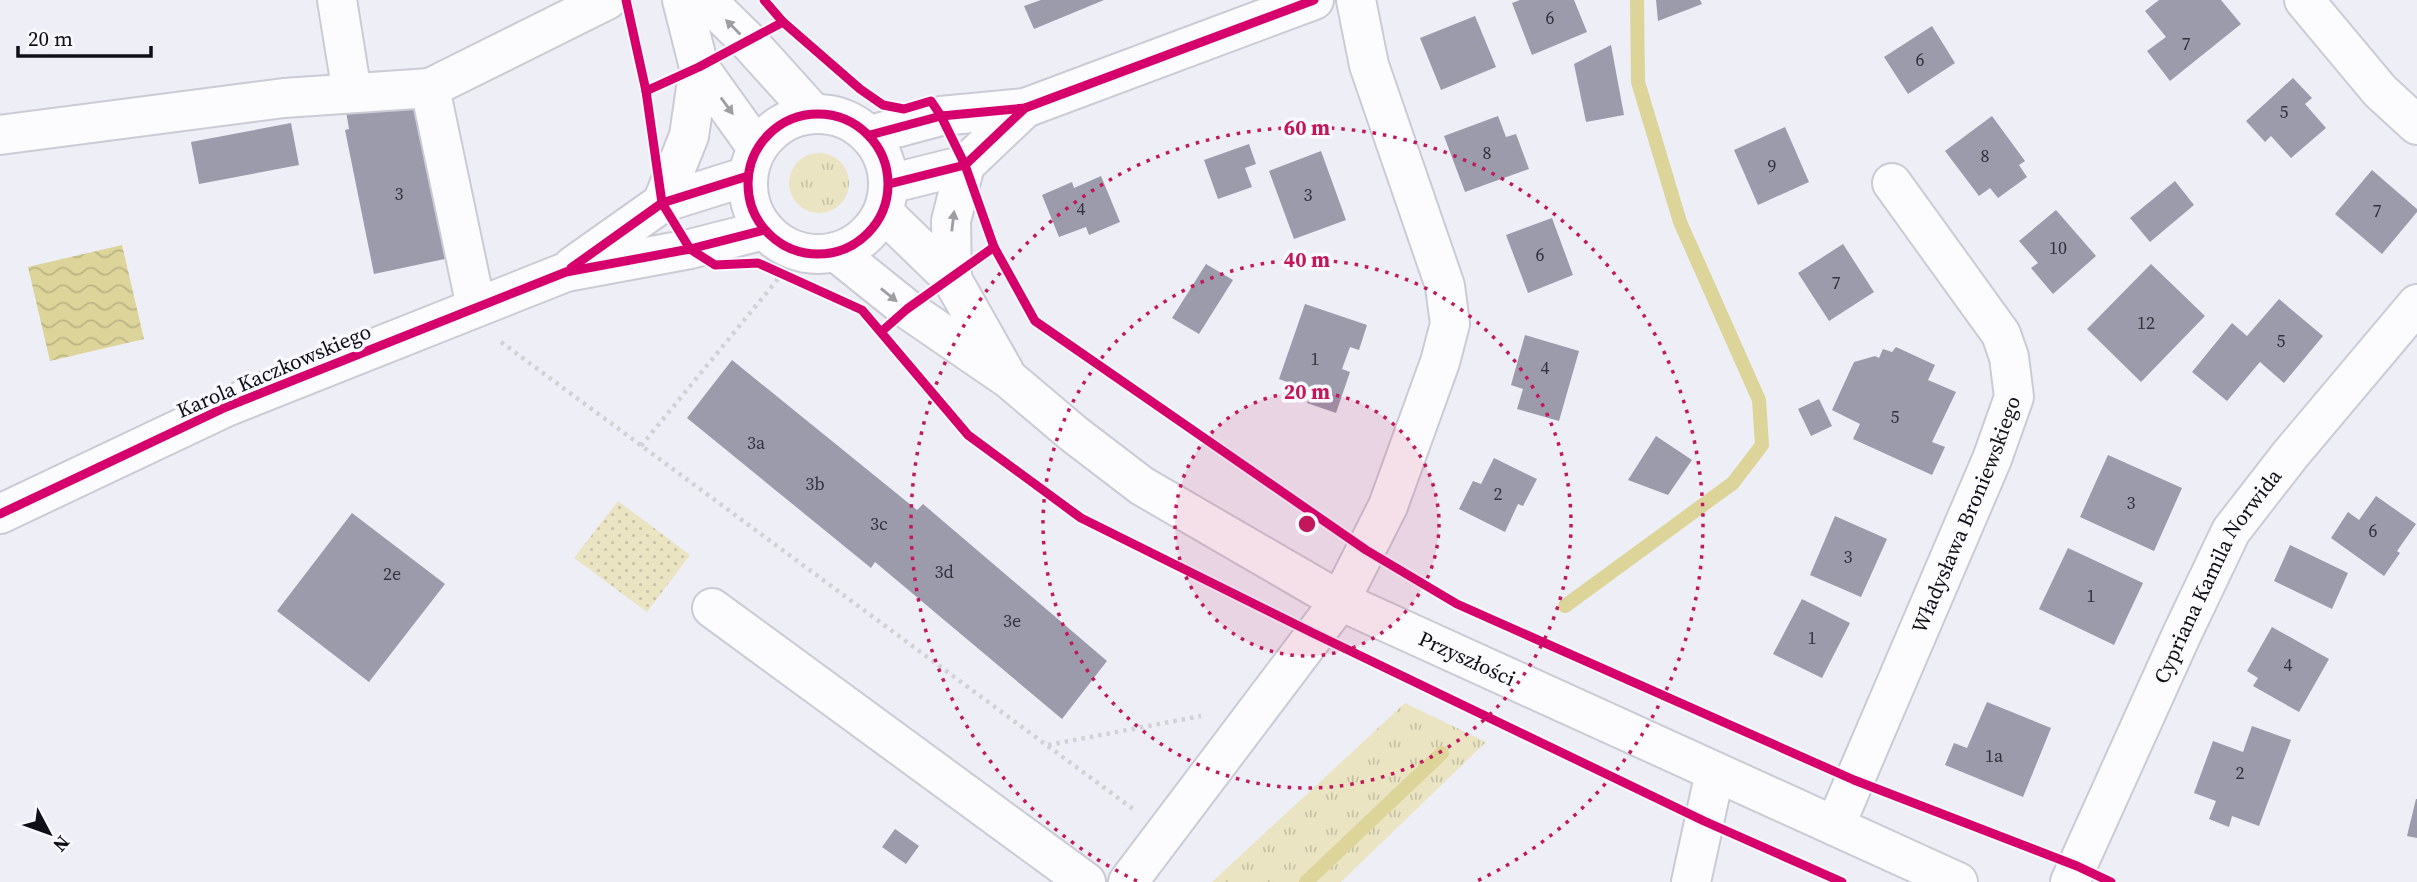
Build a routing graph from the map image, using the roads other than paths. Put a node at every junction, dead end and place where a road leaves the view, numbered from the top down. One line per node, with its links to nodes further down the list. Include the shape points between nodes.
1 (337, 0): 10 (street)
2 (607, 0): 9 (street)
3 (682, 0): 8 (street)
4 (706, 0): 12 (street, one-way to 4)
5 (1314, 0): 11 (street)
6 (1356, 0): 29 (street, via 1369,65 1445,286 1450,324 1388,506)
7 (2304, 0): 13 (street, via 2380,91)
8 (699, 67): 16 (street, one-way to 16); 20 (street, via 689,136)
9 (430, 88): 10 (street); 26 (street)
10 (352, 93): 14 (street)
11 (1025, 108): 15 (street, via 941,116); 17 (street)
12 (813, 113): 15 (street, via 843,117); 16 (street, via 780,124)
13 (2417, 125)
14 (0, 135)
15 (870, 135): 19 (street, via 884,157)
16 (752, 162): 20 (street, Karola Kaczkowskiego); 21 (street, via 750,205)
17 (965, 165): 19 (street); 24 (street, one-way to 17, via 951,221)
18 (1892, 183): 32 (street, Władysława Broniewskiego, via 2001,334 2014,397 1992,459)
19 (886, 198): 22 (street, via 865,237); 24 (street)
20 (662, 203): 23 (street, Karola Kaczkowskiego)
21 (764, 230): 22 (street, via 789,248 817,255); 23 (street, Karola Kaczkowskiego)
22 (836, 252): 27 (street, one-way to 27, via 907,309)
23 (566, 272): 26 (street, Karola Kaczkowskiego)
24 (952, 279): 27 (street)
25 (2417, 304): 37 (street, Cypriana Kamila Norwida, via 2231,531)
26 (476, 307): 28 (street, Karola Kaczkowskiego, via 226,407)
27 (1009, 379): 29 (street, Przyszłości, via 1142,486)
28 (0, 514)
29 (1340, 601): 31 (street, Przyszłości); 34 (street)
30 (712, 608): 33 (street)
31 (1715, 772): 32 (street, Przyszłości); 35 (street)
32 (1835, 826): 36 (street, Przyszłości)
33 (1086, 882)
34 (1128, 882)
35 (1690, 882)
36 (1958, 882)
37 (2070, 882)

